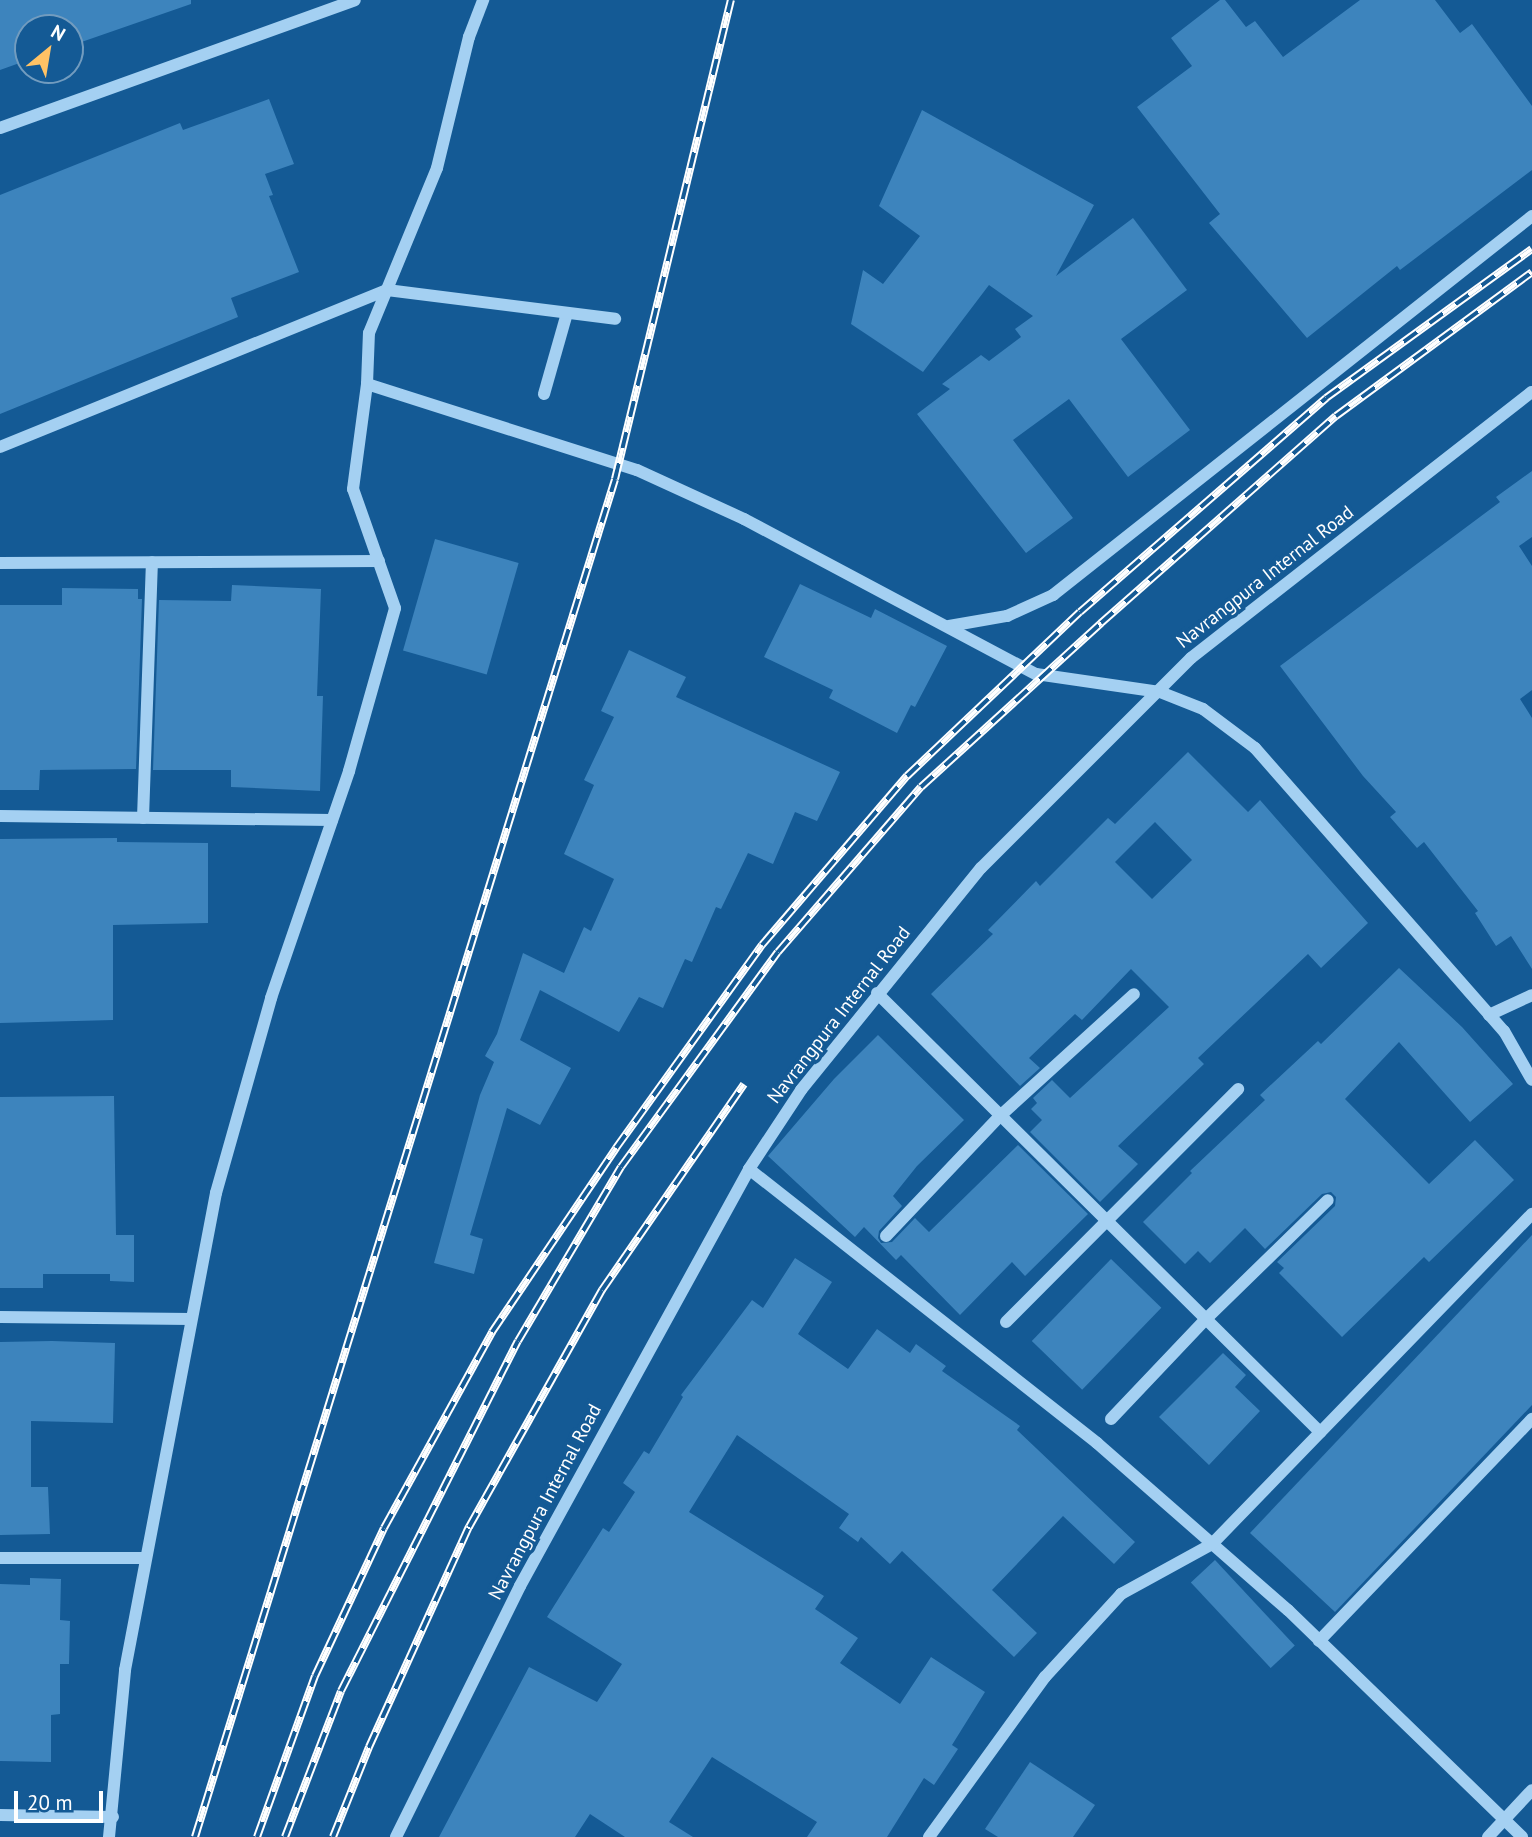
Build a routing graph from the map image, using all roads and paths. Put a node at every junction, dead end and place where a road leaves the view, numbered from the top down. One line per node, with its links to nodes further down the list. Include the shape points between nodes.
1 (355, 0): 3 (street)
2 (483, 0): 5 (street, via 469,37 437,168)
3 (0, 128)
4 (1532, 216): 15 (street, via 1053,595 1007,616)
5 (387, 290): 6 (street); 8 (street, via 369,333); 11 (street)
6 (567, 313): 7 (street); 10 (street)
7 (615, 319)
8 (367, 384): 12 (street, via 353,489); 15 (street, via 637,470 744,519)
9 (1532, 392): 16 (street, Navrangpura Internal Road, via 1191,658)
10 (544, 394)
11 (0, 447)
12 (379, 561): 13 (street); 19 (street, via 395,608)
13 (152, 562): 14 (street); 18 (street)
14 (0, 563)
15 (949, 626): 16 (street, via 1036,674)
16 (1160, 692): 20 (street, Navrangpura Internal Road, via 981,868); 23 (street, via 1203,709 1255,748)
17 (0, 816): 18 (street)
18 (143, 818): 19 (street)
19 (332, 820): 33 (street, via 271,998 216,1193)
20 (877, 993): 26 (street); 27 (street, Navrangpura Internal Road, via 801,1090)
21 (1134, 994): 26 (street)
22 (1532, 995): 23 (street)
23 (1489, 1015): 24 (street, via 1504,1031)
24 (1532, 1080)
25 (1238, 1089): 30 (street)
26 (1000, 1116): 30 (street); 31 (street)
27 (749, 1170): 39 (street, via 1097,1443); 48 (street, Navrangpura Internal Road, via 520,1586)
28 (1328, 1200): 34 (street)
29 (1532, 1214): 38 (street)
30 (1107, 1222): 34 (street); 35 (street)
31 (886, 1236)
32 (0, 1317): 33 (street)
33 (191, 1319): 41 (street)
34 (1206, 1319): 36 (street); 38 (street)
35 (1006, 1322)
36 (1111, 1419)
37 (1532, 1419): 42 (street)
38 (1320, 1432): 39 (street)
39 (1212, 1544): 42 (street); 49 (street, via 1121,1594 1045,1677)
40 (0, 1558): 41 (street)
41 (145, 1558): 45 (street, via 125,1670)
42 (1319, 1641): 46 (street)
43 (1532, 1790): 46 (street)
44 (0, 1815): 45 (street)
45 (113, 1817): 47 (street)
46 (1504, 1820): 50 (street); 51 (street)
47 (109, 1837)
48 (396, 1837)
49 (929, 1837)
50 (1488, 1837)
51 (1522, 1837)

